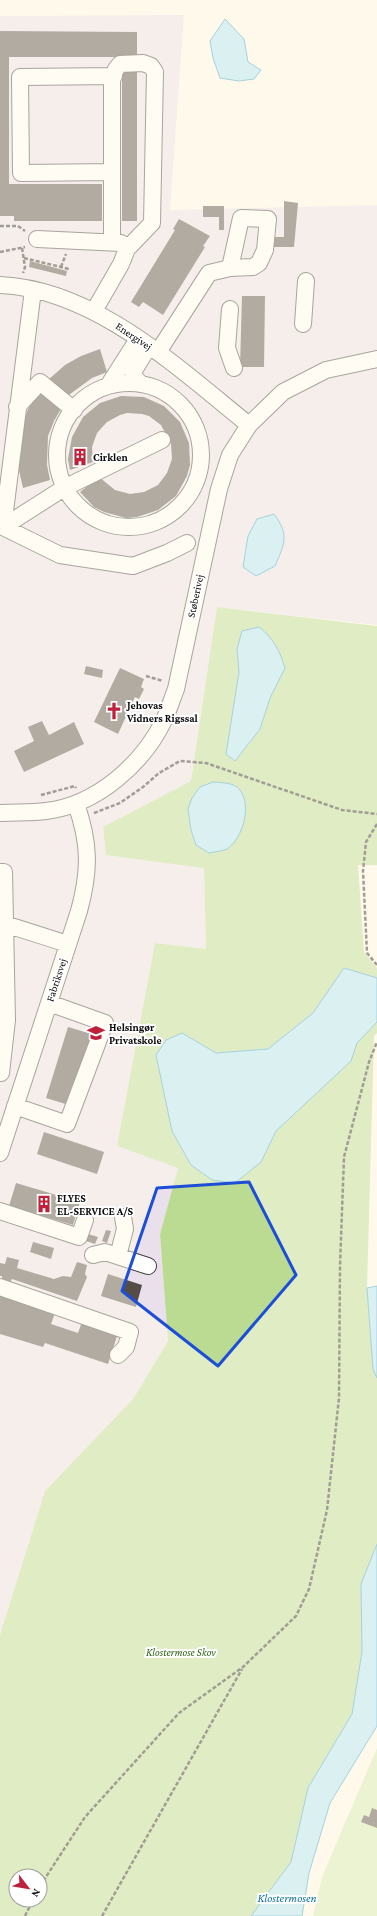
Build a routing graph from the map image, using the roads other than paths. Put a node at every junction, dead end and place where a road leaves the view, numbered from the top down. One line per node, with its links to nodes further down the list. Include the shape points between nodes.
1 (117, 70): 2 (street, via 112,79); 2 (street, via 20,77 21,173); 5 (street, via 143,63 151,66 155,72 152,223)
2 (112, 172): 4 (street)
3 (37, 239): 4 (street)
4 (112, 242): 5 (street, via 121,243)
5 (127, 249): 11 (street)
6 (230, 268): 13 (street, via 209,273)
7 (306, 281): 12 (street)
8 (0, 285): 9 (street, Energivej)
9 (26, 289): 11 (street, Energivej, via 73,301); 18 (street)
10 (230, 309): 15 (street, via 227,348)
11 (94, 311): 13 (street, Energivej)
12 (303, 324)
13 (149, 346): 16 (street, via 132,372); 17 (street); 20 (street, Energivej)
14 (377, 359): 20 (street, Støberivej, via 326,370 290,388)
15 (234, 368)
16 (140, 384): 17 (street); 22 (street, via 160,390 178,401 192,418 200,437 202,458 198,479 188,498 173,513 155,523 134,528 120,527 93,518 77,505)
17 (108, 386): 19 (street, via 92,394)
18 (17, 407): 19 (street, via 40,382); 23 (street)
19 (74, 410): 22 (street, via 60,435 57,453)
20 (249, 425): 25 (street, Støberivej, via 230,455 218,489 176,689 164,719 148,746 128,769)
21 (162, 440): 22 (street)
22 (64, 488): 23 (street)
23 (3, 527): 24 (street, via 60,555 133,566)
24 (187, 543)
25 (81, 807): 26 (street, Støberivej, via 46,812); 30 (street, Fabriksvej, via 87,842 87,872 81,904)
26 (0, 812)
27 (0, 872): 28 (street, via 4,872)
28 (2, 896): 29 (street)
29 (5, 924): 30 (street); 32 (street, via 7,1020)
30 (68, 944): 31 (street, Fabriksvej)
31 (49, 1003): 33 (street, Fabriksvej); 33 (street, via 105,1023 67,1124)
32 (1, 1073)
33 (15, 1106): 34 (street, Fabriksvej)
34 (0, 1153)
35 (0, 1211): 37 (street, via 79,1237)
36 (123, 1217): 39 (street, via 126,1229)
37 (85, 1220)
38 (93, 1255): 39 (street, via 106,1252)
39 (118, 1256): 40 (street)
40 (148, 1266)
41 (0, 1287): 42 (street, via 130,1332 126,1347)
42 (118, 1355)

